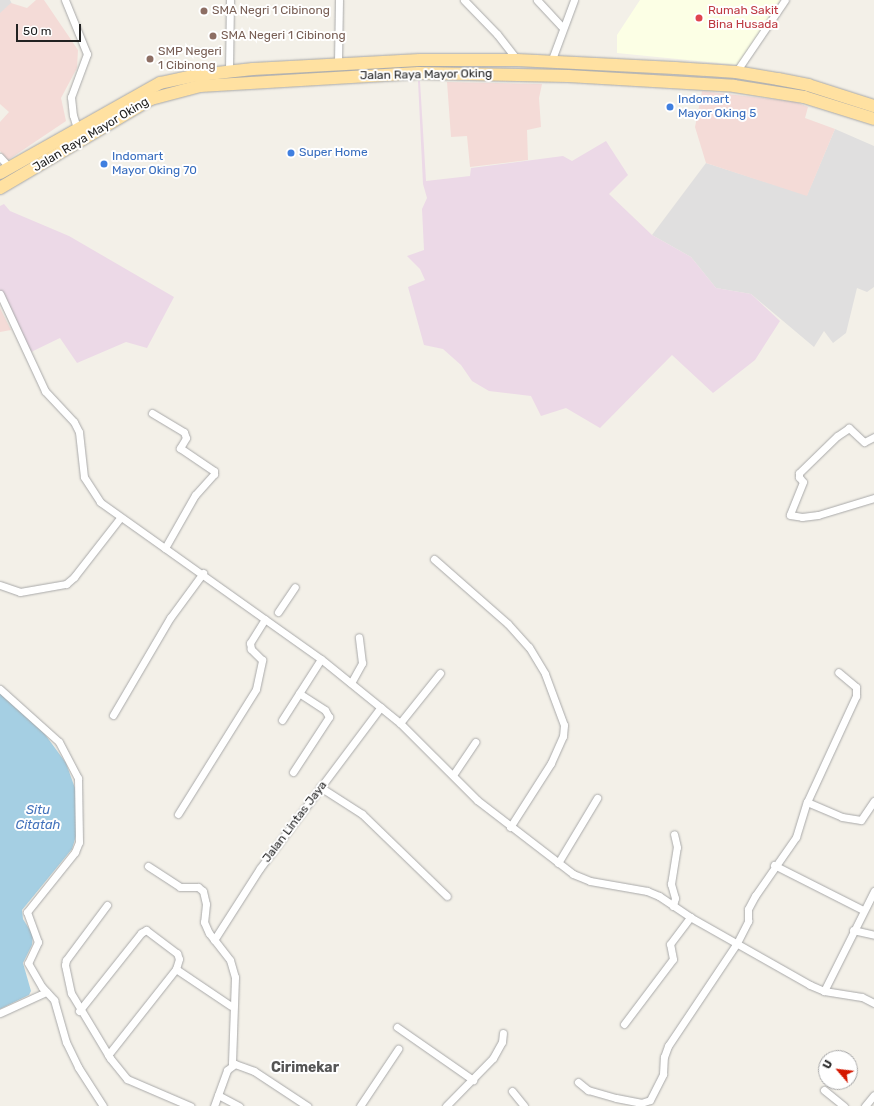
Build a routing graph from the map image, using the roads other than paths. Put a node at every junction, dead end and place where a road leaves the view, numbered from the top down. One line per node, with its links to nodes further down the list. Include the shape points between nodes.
1 (66, 0): 18 (street, via 87,54 71,97 72,116)
2 (230, 0): 13 (street)
3 (339, 0): 11 (street)
4 (464, 0): 9 (street, via 497,34)
5 (537, 0): 8 (street)
6 (574, 0): 8 (street)
7 (784, 0): 14 (street)
8 (564, 28): 10 (street)
9 (517, 60): 10 (main road, Jalan Raya Mayor Oking); 11 (main road, Jalan Raya Mayor Oking)
10 (551, 62): 12 (main road, Jalan Raya Mayor Oking)
11 (338, 63): 13 (main road, Jalan Raya Mayor Oking)
12 (578, 63): 14 (main road, Jalan Raya Mayor Oking); 15 (main road)
13 (229, 71): 18 (main road, Jalan Raya Mayor Oking, via 160,83)
14 (736, 72): 16 (main road, Jalan Raya Mayor Oking, via 808,85)
15 (578, 76): 17 (main road, Jalan Raya Mayor Oking, via 741,87 804,97); 21 (main road, Jalan Raya Mayor Oking, via 419,74 183,89 164,94 136,107)
16 (874, 106)
17 (874, 119)
18 (77, 128): 20 (main road, Jalan Raya Mayor Oking)
19 (0, 157): 20 (street)
20 (5, 171)
21 (0, 188)
22 (0, 294): 26 (street, via 45,390 74,422 79,432 84,477 89,488 100,502)
23 (152, 413): 27 (street, via 184,432 186,438 180,448 214,471 195,495)
24 (874, 437): 25 (street, via 864,442 849,428 837,436 800,473 799,477 803,482 790,515 818,515)
25 (874, 498)
26 (120, 518): 27 (street); 30 (street, via 66,584 20,592)
27 (165, 548): 29 (street)
28 (434, 559): 52 (street, via 508,624 529,647 545,674 564,725 563,736 551,763)
29 (203, 573): 32 (street); 41 (street, via 170,618)
30 (0, 585)
31 (295, 587): 32 (street, via 277,613)
32 (268, 621): 34 (street); 51 (street, via 250,642 251,649 262,660 256,689)
33 (359, 637): 37 (street, via 362,663)
34 (321, 659): 37 (street); 39 (street)
35 (838, 672): 50 (street, via 854,684 857,693)
36 (440, 673): 43 (street)
37 (351, 683): 40 (street)
38 (0, 689): 69 (street, via 59,742 79,785 78,847 27,915 38,942 28,963)
39 (299, 693): 42 (street); 45 (street, via 325,710 329,717)
40 (381, 707): 43 (street); 47 (street, Jalan Lintas Jaya)
41 (113, 715)
42 (282, 720)
43 (400, 724): 46 (street)
44 (475, 742): 46 (street)
45 (293, 772)
46 (453, 775): 52 (street)
47 (320, 787): 58 (street, via 362,814); 65 (street, Jalan Lintas Jaya, via 260,868)
48 (597, 798): 54 (street)
49 (874, 801): 50 (street, via 861,820 842,817)
50 (807, 802): 55 (street, via 794,841)
51 (178, 814)
52 (510, 827): 54 (street)
53 (674, 834): 60 (street, via 676,852 671,884 675,898)
54 (558, 862): 60 (street, via 581,878 647,891)
55 (774, 865): 61 (street); 66 (street, via 749,907 749,920)
56 (148, 866): 65 (street, via 180,887 198,887 202,891 206,904 204,922)
57 (874, 891): 61 (street)
58 (447, 896)
59 (107, 905): 72 (street, via 65,963 71,993)
60 (673, 906): 62 (street)
61 (863, 910): 63 (street)
62 (690, 917): 66 (street); 74 (street, via 670,944 673,959)
63 (853, 930): 64 (street); 68 (street)
64 (874, 935)
65 (214, 940): 79 (street, via 230,960 234,977)
66 (736, 943): 68 (street); 81 (street, via 668,1046 664,1057 663,1074 650,1100 641,1103 616,1098 588,1090)
67 (176, 969): 71 (street); 72 (street, via 179,959 177,953 149,931 144,931); 78 (street)
68 (824, 991): 70 (street, via 862,997)
69 (46, 992): 73 (street); 86 (street, via 56,1005 66,1042 78,1067)
70 (874, 1002)
71 (231, 1006)
72 (79, 1011): 78 (street)
73 (0, 1013)
74 (624, 1024)
75 (397, 1027): 80 (street)
76 (503, 1033): 80 (street, via 502,1042 493,1058)
77 (398, 1049): 91 (street)
78 (108, 1055): 87 (street, via 120,1072 133,1082)
79 (232, 1064): 84 (street); 90 (street, via 245,1066)
80 (473, 1080): 92 (street)
81 (578, 1082)
82 (824, 1090): 94 (street)
83 (512, 1091): 93 (street)
84 (218, 1095): 88 (street); 89 (street)
85 (874, 1095): 95 (street)
86 (103, 1106)
87 (190, 1106)
88 (214, 1106)
89 (239, 1106)
90 (307, 1106)
91 (360, 1106)
92 (446, 1106)
93 (524, 1106)
94 (844, 1106)
95 (865, 1106)

